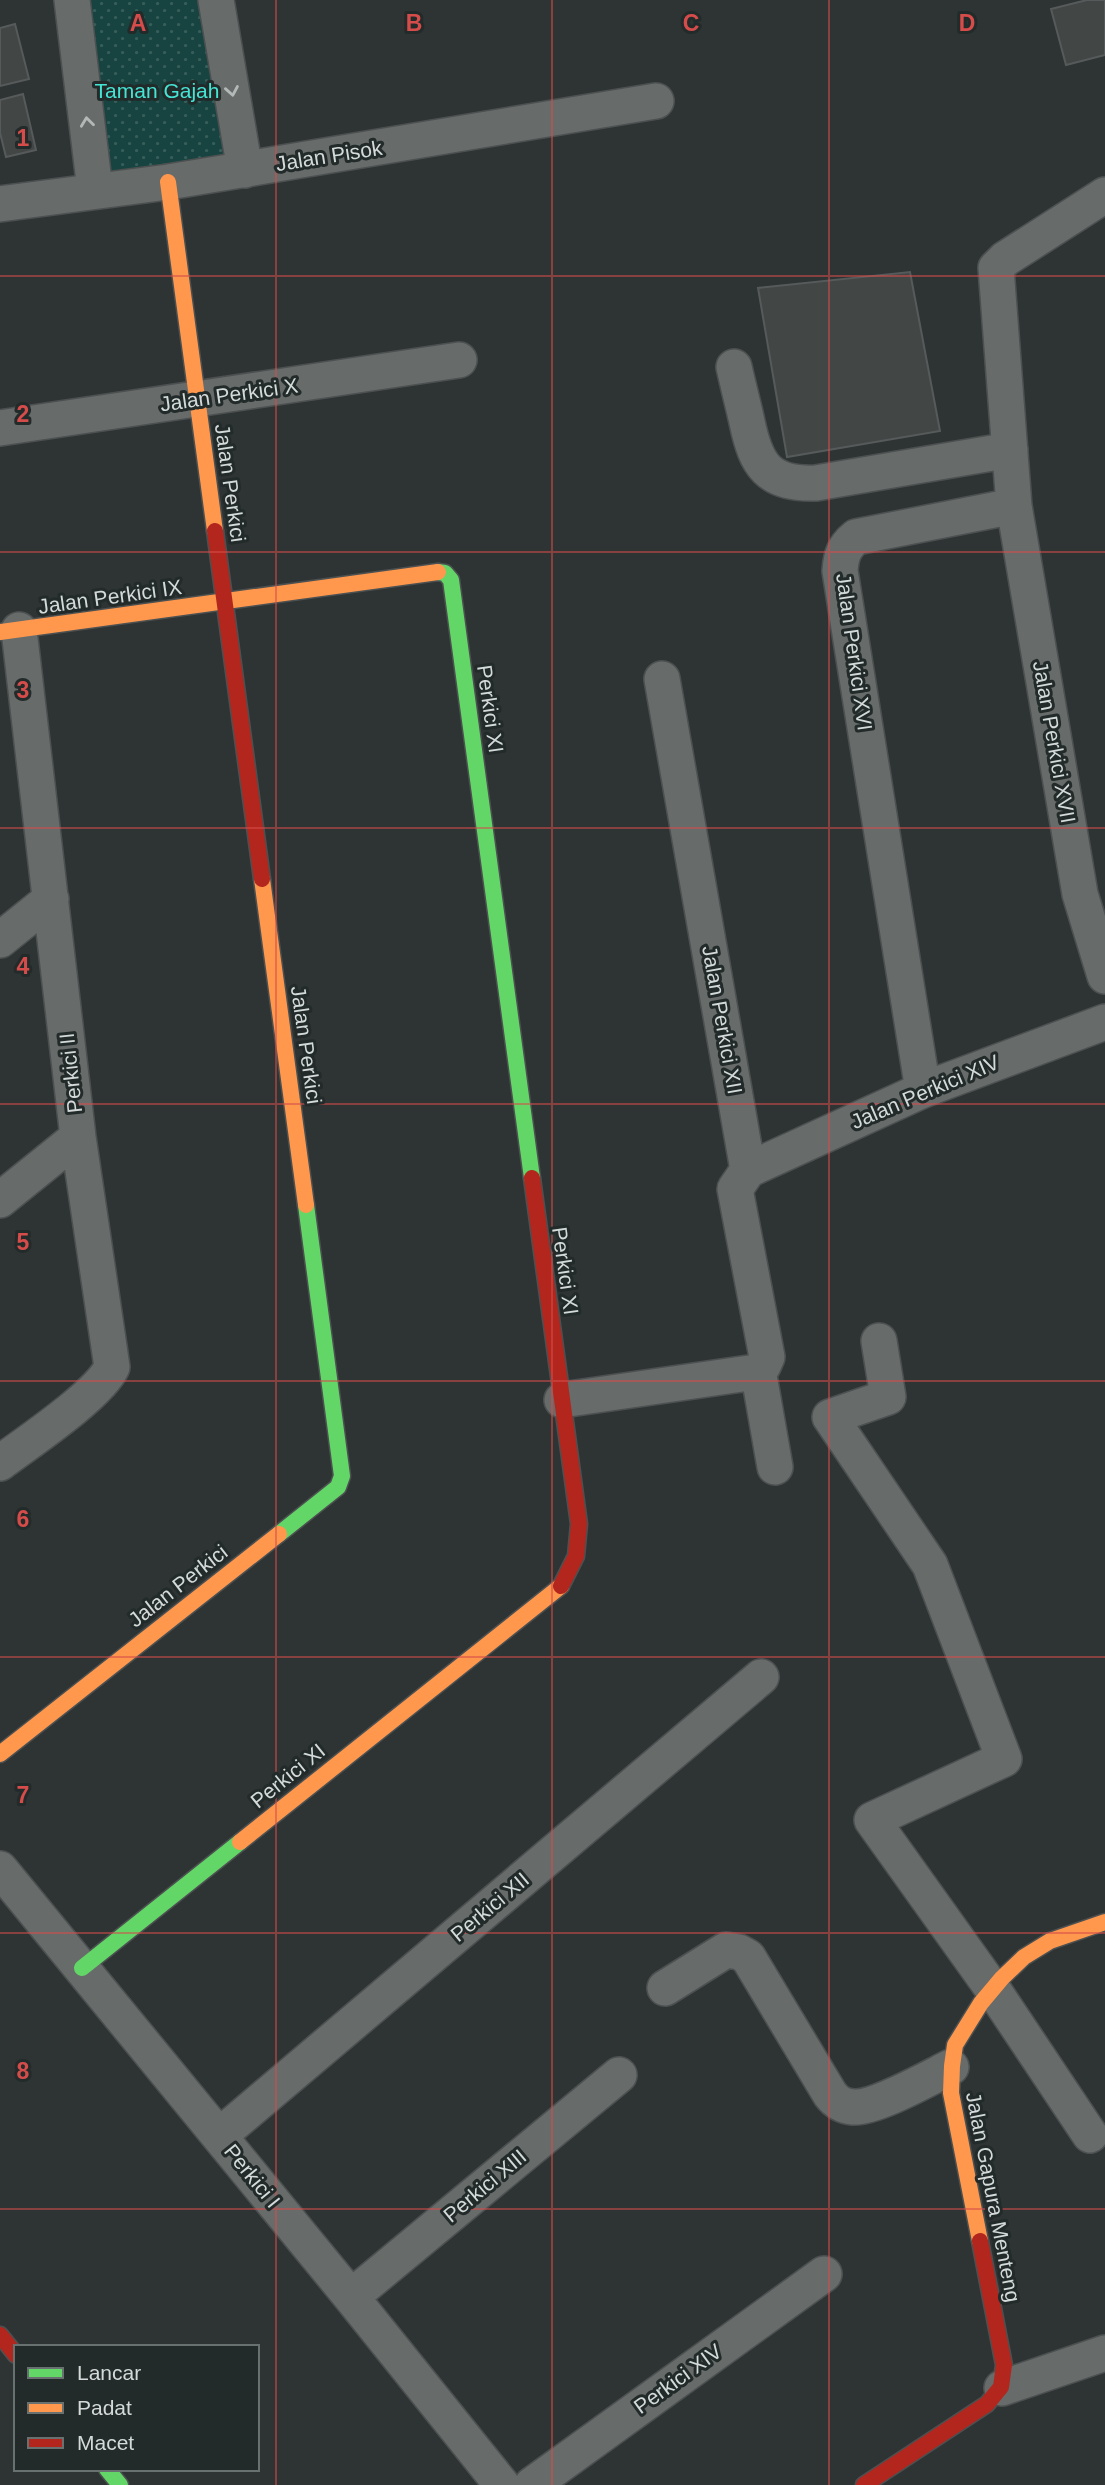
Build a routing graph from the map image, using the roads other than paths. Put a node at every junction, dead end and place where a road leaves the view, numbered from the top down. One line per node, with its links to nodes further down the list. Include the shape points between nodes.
1 (72, 0): 6 (street, one-way to 1)
2 (216, 0): 4 (street, one-way to 4)
3 (656, 101): 4 (street, Jalan Pisok)
4 (245, 170): 5 (street, Jalan Pisok)
5 (168, 182): 6 (street, Jalan Pisok); 11 (street, Jalan Perkici)
6 (95, 190): 8 (street, Jalan Pisok)
7 (1105, 195): 13 (street, via 1004,258 996,268)
8 (0, 204)
9 (459, 360): 11 (street, Jalan Perkici X)
10 (734, 367): 13 (street, via 752,445 761,466 777,478 816,483)
11 (197, 400): 12 (street, Jalan Perkici X); 15 (street, Jalan Perkici)
12 (0, 428)
13 (1010, 450): 14 (street)
14 (1014, 506): 20 (street, Jalan Perkici XVII, via 1080,894); 22 (street, Jalan Perkici XVI, via 856,537 841,556)
15 (225, 602): 16 (street, Jalan Perkici IX); 28 (street, Perkici XI, via 435,571 451,580); 32 (street, Jalan Perkici, via 342,1476 338,1487)
16 (9, 631): 18 (street, Perkici II)
17 (662, 679): 24 (street, Jalan Perkici XII)
18 (51, 899): 19 (street); 23 (street, Perkici II)
19 (0, 940)
20 (1105, 976)
21 (1105, 1022): 22 (street, Jalan Perkici XIV)
22 (923, 1090): 24 (street, Jalan Perkici XIV)
23 (78, 1137): 25 (street); 29 (street, Perkici II, via 112,1367 91,1393)
24 (748, 1170): 27 (street, Jalan Perkici XII, via 735,1189)
25 (0, 1200)
26 (879, 1341): 37 (street, via 888,1397 830,1417 930,1565 1004,1759 872,1820)
27 (763, 1364): 28 (street); 30 (street, Jalan Perkici XII)
28 (562, 1400): 35 (street, Perkici XI, via 579,1547 573,1570 561,1586)
29 (0, 1463)
30 (775, 1467)
31 (761, 1677): 41 (street, Perkici XII)
32 (0, 1754)
33 (0, 1869): 35 (street, Perkici I)
34 (1105, 1922): 37 (street, Jalan Gapura Menteng, via 1035,1948)
35 (82, 1968): 41 (street, Perkici I)
36 (665, 1988): 38 (street, via 726,1950 748,1957 838,2104 855,2108 881,2101)
37 (992, 1989): 38 (street, Jalan Gapura Menteng, via 958,2040); 40 (street)
38 (951, 2067): 47 (street, Jalan Gapura Menteng, via 951,2093 1004,2365)
39 (618, 2075): 43 (street, Perkici XIII)
40 (1090, 2134)
41 (219, 2136): 43 (street, Perkici I)
42 (824, 2274): 51 (street, Perkici XIV)
43 (351, 2297): 50 (street, Perkici I)
44 (0, 2335): 45 (street)
45 (14, 2352)
46 (1105, 2353): 47 (street)
47 (1002, 2388): 52 (street, via 987,2404)
48 (109, 2471): 49 (street)
49 (120, 2485)
50 (502, 2485)
51 (532, 2485)
52 (864, 2485)

